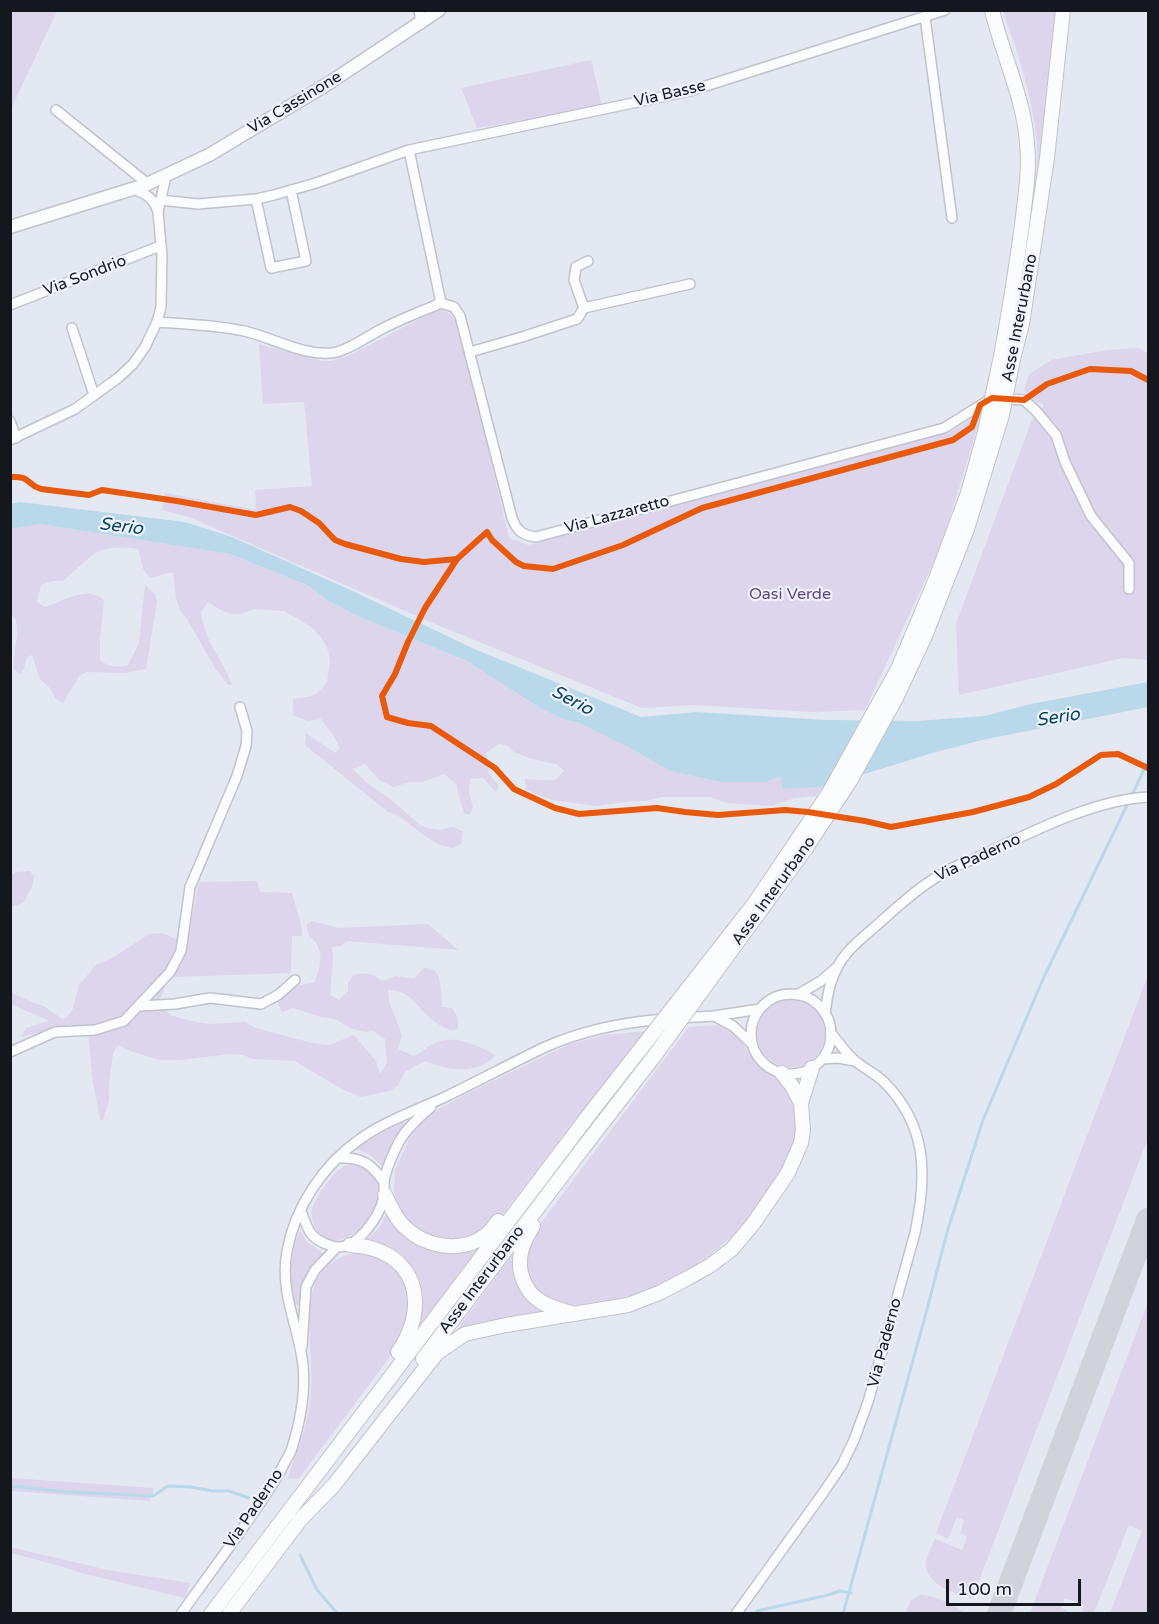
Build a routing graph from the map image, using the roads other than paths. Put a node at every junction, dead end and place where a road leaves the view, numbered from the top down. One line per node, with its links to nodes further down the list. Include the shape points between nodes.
1 (419, 10): 8 (street)
2 (439, 10): 8 (main road, Via Cassinone)
3 (945, 10): 7 (street, Via Basse)
4 (1063, 10): 10 (highway, Asse Interurbano)
5 (1073, 10): 10 (highway)
6 (989, 12): 30 (highway, Asse Interurbano, via 1022,112 1028,157)
7 (925, 17): 11 (street, Via Basse, via 690,91); 19 (street)
8 (421, 24): 12 (main road, Via Cassinone, via 209,155)
9 (56, 110): 13 (street)
10 (1052, 111): 30 (highway, Asse Interurbano, via 1022,324)
11 (409, 150): 15 (street, Via Basse); 24 (street)
12 (166, 176): 13 (main road, Via Cassinone); 17 (street)
13 (148, 184): 14 (main road, Via Cassinone)
14 (134, 189): 18 (street, via 149,197); 20 (main road, Via Cassinone)
15 (291, 190): 16 (street, Via Basse); 16 (street, via 306,261 271,268)
16 (256, 199): 17 (street, Via Basse, via 198,204)
17 (160, 200): 18 (street)
18 (158, 212): 21 (street)
19 (952, 218)
20 (10, 227)
21 (160, 246): 25 (street, Via Sondrio); 27 (street, via 162,290)
22 (588, 261): 26 (street, via 576,267 574,280)
23 (690, 284): 26 (street)
24 (441, 303): 27 (street, via 336,352 285,345 245,331); 29 (street, Via Lazzaretto, via 458,310)
25 (10, 305)
26 (584, 308): 29 (street, via 577,319)
27 (157, 322): 31 (street, via 133,364)
28 (72, 328): 31 (street)
29 (470, 352): 34 (street, Via Lazzaretto, via 512,518 523,534 536,537 944,428 992,398 1024,400 1056,435 1091,516 1130,563)
30 (1007, 358): 54 (highway, Asse Interurbano, bridge, via 950,543 898,669 829,793 754,904); 55 (highway, Asse Interurbano, bridge, via 1002,415 967,529 896,698 850,781 806,848 656,1055)
31 (94, 395): 33 (street, via 75,409)
32 (10, 421): 33 (street)
33 (14, 439)
34 (1129, 589)
35 (240, 707): 40 (street, via 247,731 246,746 190,887 181,951 170,972)
36 (1144, 797): 37 (street, Via Paderno, via 1067,818 944,872 858,941)
37 (836, 968): 39 (street, Via Paderno); 42 (street, Via Paderno)
38 (295, 980): 40 (street, via 261,1004 210,998)
39 (797, 995): 41 (street, Via Paderno, via 777,997); 42 (street, via 810,999)
40 (139, 1006): 46 (street, via 124,1021 95,1030 55,1032)
41 (760, 1009): 43 (street, Via Paderno); 45 (street, via 753,1021)
42 (825, 1014): 44 (street, Via Paderno)
43 (714, 1016): 45 (street); 50 (street, Via Paderno, via 655,1020 588,1032 544,1048)
44 (830, 1032): 47 (street, Via Paderno); 48 (street, via 828,1049)
45 (753, 1044): 49 (street, via 764,1064)
46 (10, 1052)
47 (855, 1061): 48 (street, via 838,1058); 65 (street, Via Paderno, via 894,1092 915,1129 923,1169 915,1233 868,1402 850,1448 824,1494)
48 (817, 1064): 49 (street, via 800,1073); 51 (highway)
49 (782, 1073): 51 (highway)
50 (444, 1097): 52 (street, Via Paderno, via 384,1125); 53 (street, Via Paderno, via 421,1115 400,1140)
51 (801, 1103): 58 (highway, via 803,1130 796,1158 771,1199 732,1248 711,1265 659,1293 628,1305)
52 (339, 1158): 53 (street, via 358,1159 373,1167); 56 (street, Via Paderno, via 322,1176)
53 (384, 1188): 54 (highway, via 410,1232 441,1246 472,1243 486,1235 518,1200); 57 (street, Via Paderno, via 373,1220 362,1235)
54 (526, 1198): 60 (highway, Asse Interurbano)
55 (539, 1205): 58 (highway, via 540,1215 525,1238 519,1261 525,1285 543,1303); 61 (highway, Asse Interurbano)
56 (301, 1211): 57 (street, via 312,1237 324,1244); 59 (street, Via Paderno, via 287,1253 285,1280)
57 (343, 1246): 59 (street, Via Paderno, via 315,1270 306,1287); 60 (highway, via 371,1247 393,1258 410,1278 415,1302 408,1339 348,1419)
58 (577, 1314): 61 (highway, via 465,1334 437,1353 334,1485)
59 (302, 1357): 62 (street, Via Paderno, via 304,1381 291,1450 269,1491)
60 (348, 1431): 63 (highway, Asse Interurbano)
61 (298, 1521): 64 (highway, Asse Interurbano)
62 (181, 1614)
63 (211, 1614)
64 (229, 1614)
65 (736, 1614)

